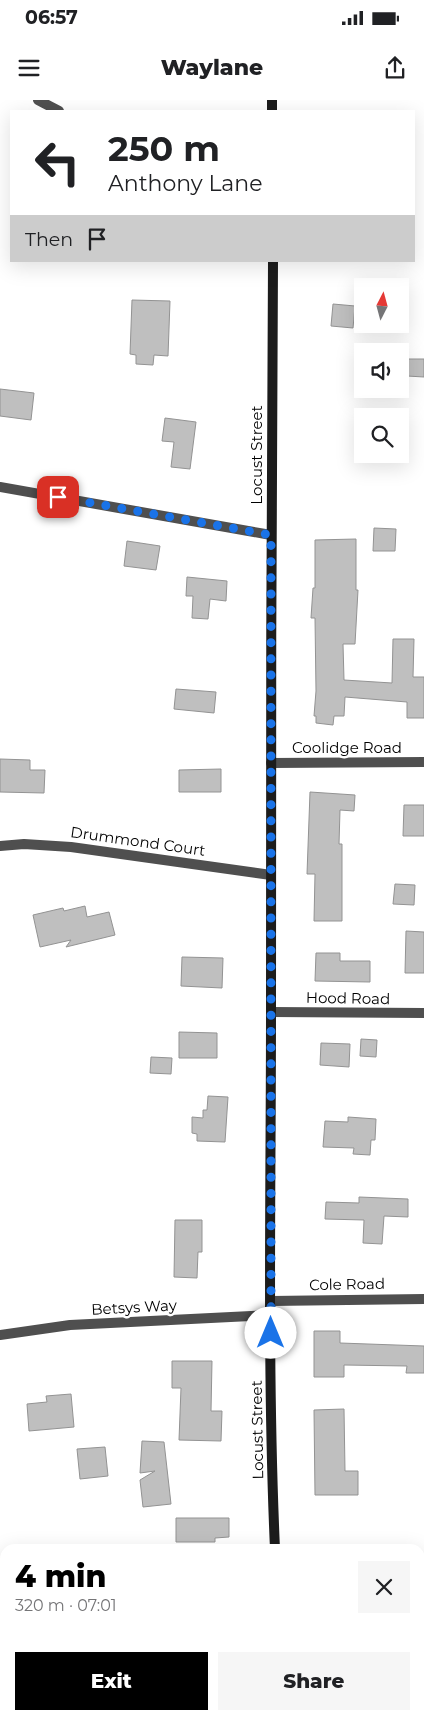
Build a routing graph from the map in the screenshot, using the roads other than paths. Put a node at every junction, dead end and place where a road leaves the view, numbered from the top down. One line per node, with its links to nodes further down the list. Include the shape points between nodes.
1 (38, 100): 2 (street)
2 (57, 110)
3 (273, 262): 5 (main road, Locust Street)
4 (0, 487): 5 (street)
5 (271, 535): 7 (main road, Locust Street)
6 (424, 762): 7 (street, Coolidge Road)
7 (271, 763): 9 (main road, Locust Street)
8 (0, 846): 9 (street, Drummond Court, via 57,845)
9 (271, 875): 10 (main road, Locust Street)
10 (271, 1012): 11 (street, Hood Road); 13 (main road, Locust Street)
11 (424, 1013)
12 (424, 1299): 13 (street, Cole Road)
13 (271, 1300): 14 (main road, Locust Street)
14 (271, 1315): 15 (street, Betsys Way, via 70,1325); 16 (main road, Locust Street)
15 (0, 1335)
16 (275, 1544)

